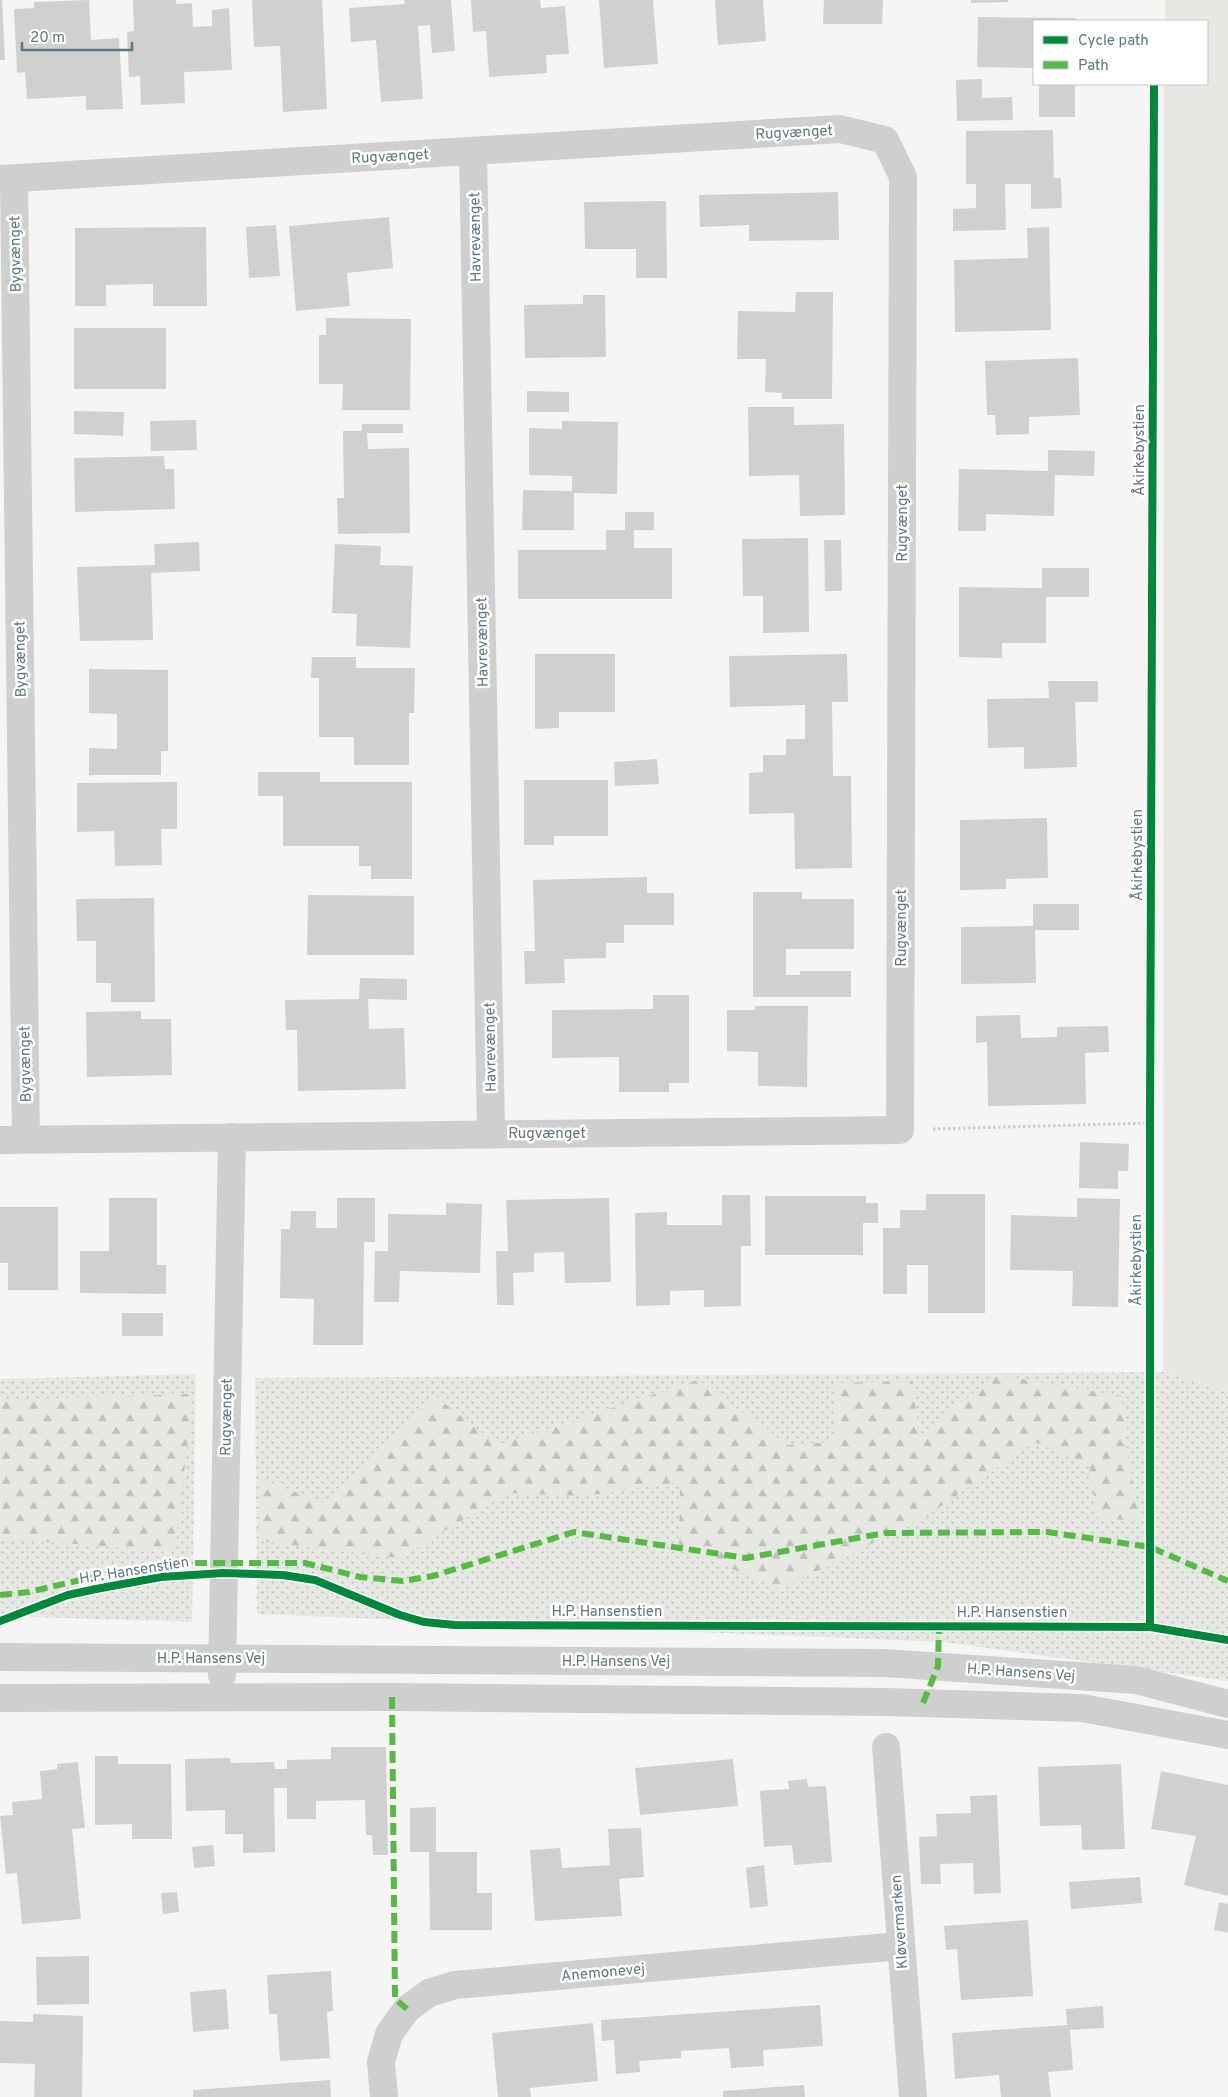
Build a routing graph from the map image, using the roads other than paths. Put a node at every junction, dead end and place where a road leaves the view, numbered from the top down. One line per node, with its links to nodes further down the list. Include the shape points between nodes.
1 (473, 151): 2 (street, Rugvænget); 3 (street, Havrevænget); 3 (street, Rugvænget, via 840,129 885,140 903,177 900,1130)
2 (7, 179): 5 (street, Bygvænget)
3 (491, 1133): 4 (street, Rugvænget)
4 (232, 1137): 5 (street, Rugvænget); 7 (street, Rugvænget)
5 (13, 1139)
6 (0, 1657): 7 (street, H.P. Hansens Vej)
7 (222, 1658): 8 (street, Rugvænget); 10 (street, H.P. Hansens Vej, via 884,1663 1136,1680)
8 (222, 1697): 9 (street); 11 (street, via 886,1702 1082,1708)
9 (0, 1698)
10 (1228, 1704)
11 (1228, 1735)
12 (886, 1747): 13 (street, Kløvermarken)
13 (901, 1946): 14 (street, Anemonevej, via 455,1985 429,1993 407,2009 389,2034 381,2062); 15 (street, Kløvermarken)
14 (384, 2097)
15 (913, 2097)

